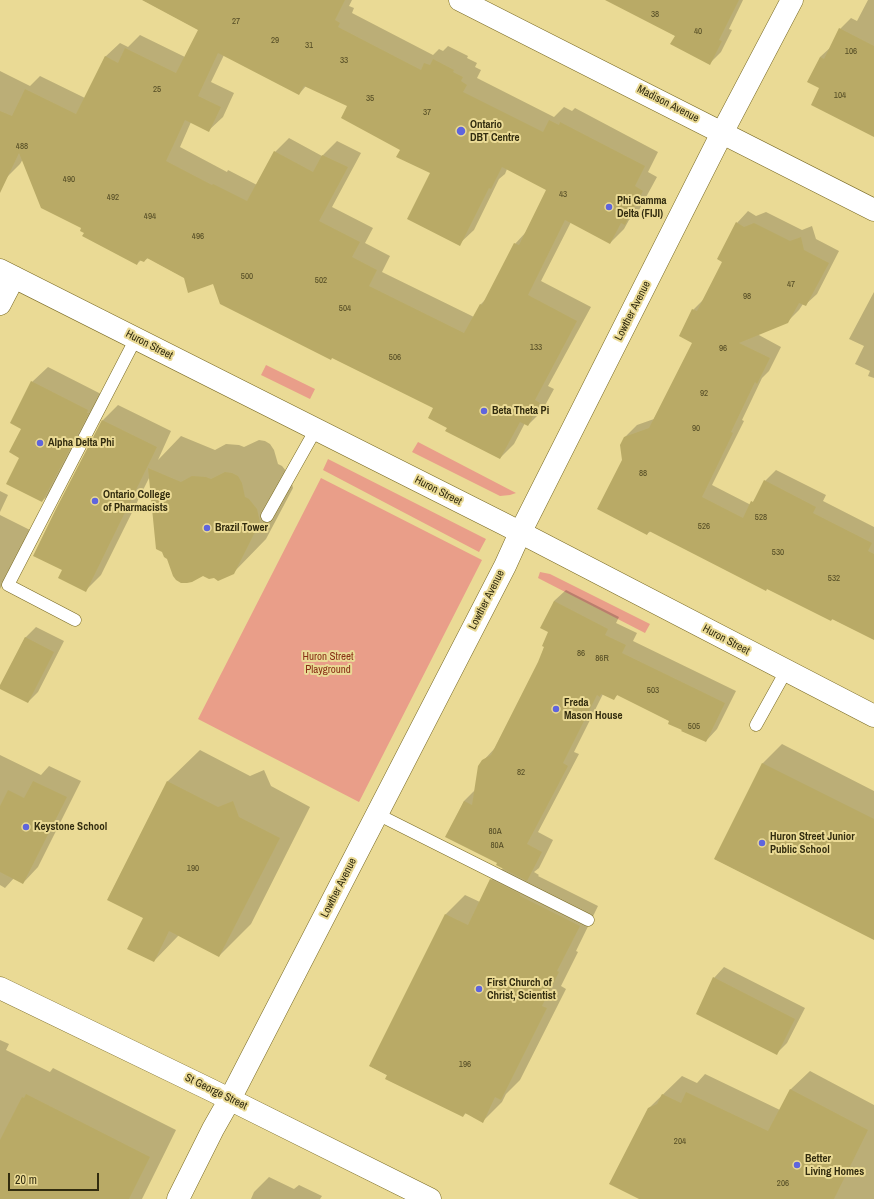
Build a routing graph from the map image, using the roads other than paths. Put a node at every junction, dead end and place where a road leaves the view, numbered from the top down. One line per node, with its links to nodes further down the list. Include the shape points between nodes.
1 (460, 0): 3 (street, Madison Avenue)
2 (792, 0): 3 (street, Lowther Avenue)
3 (722, 133): 4 (street, Madison Avenue); 10 (street, Lowther Avenue)
4 (874, 210)
5 (7, 273): 6 (street); 7 (street, Huron Street)
6 (0, 304)
7 (136, 338): 8 (street, Huron Street); 11 (lane, via 8,585)
8 (316, 429): 9 (lane); 10 (street, Huron Street)
9 (267, 516)
10 (520, 533): 12 (street, Huron Street); 15 (street, Lowther Avenue)
11 (75, 620)
12 (786, 671): 13 (street, Huron Street); 14 (lane)
13 (874, 716)
14 (756, 724)
15 (377, 814): 16 (lane); 18 (street, Lowther Avenue)
16 (588, 920)
17 (0, 988): 18 (street, St George Street)
18 (230, 1099): 19 (street, Lowther Avenue); 20 (street, St George Street)
19 (178, 1199)
20 (430, 1199)

